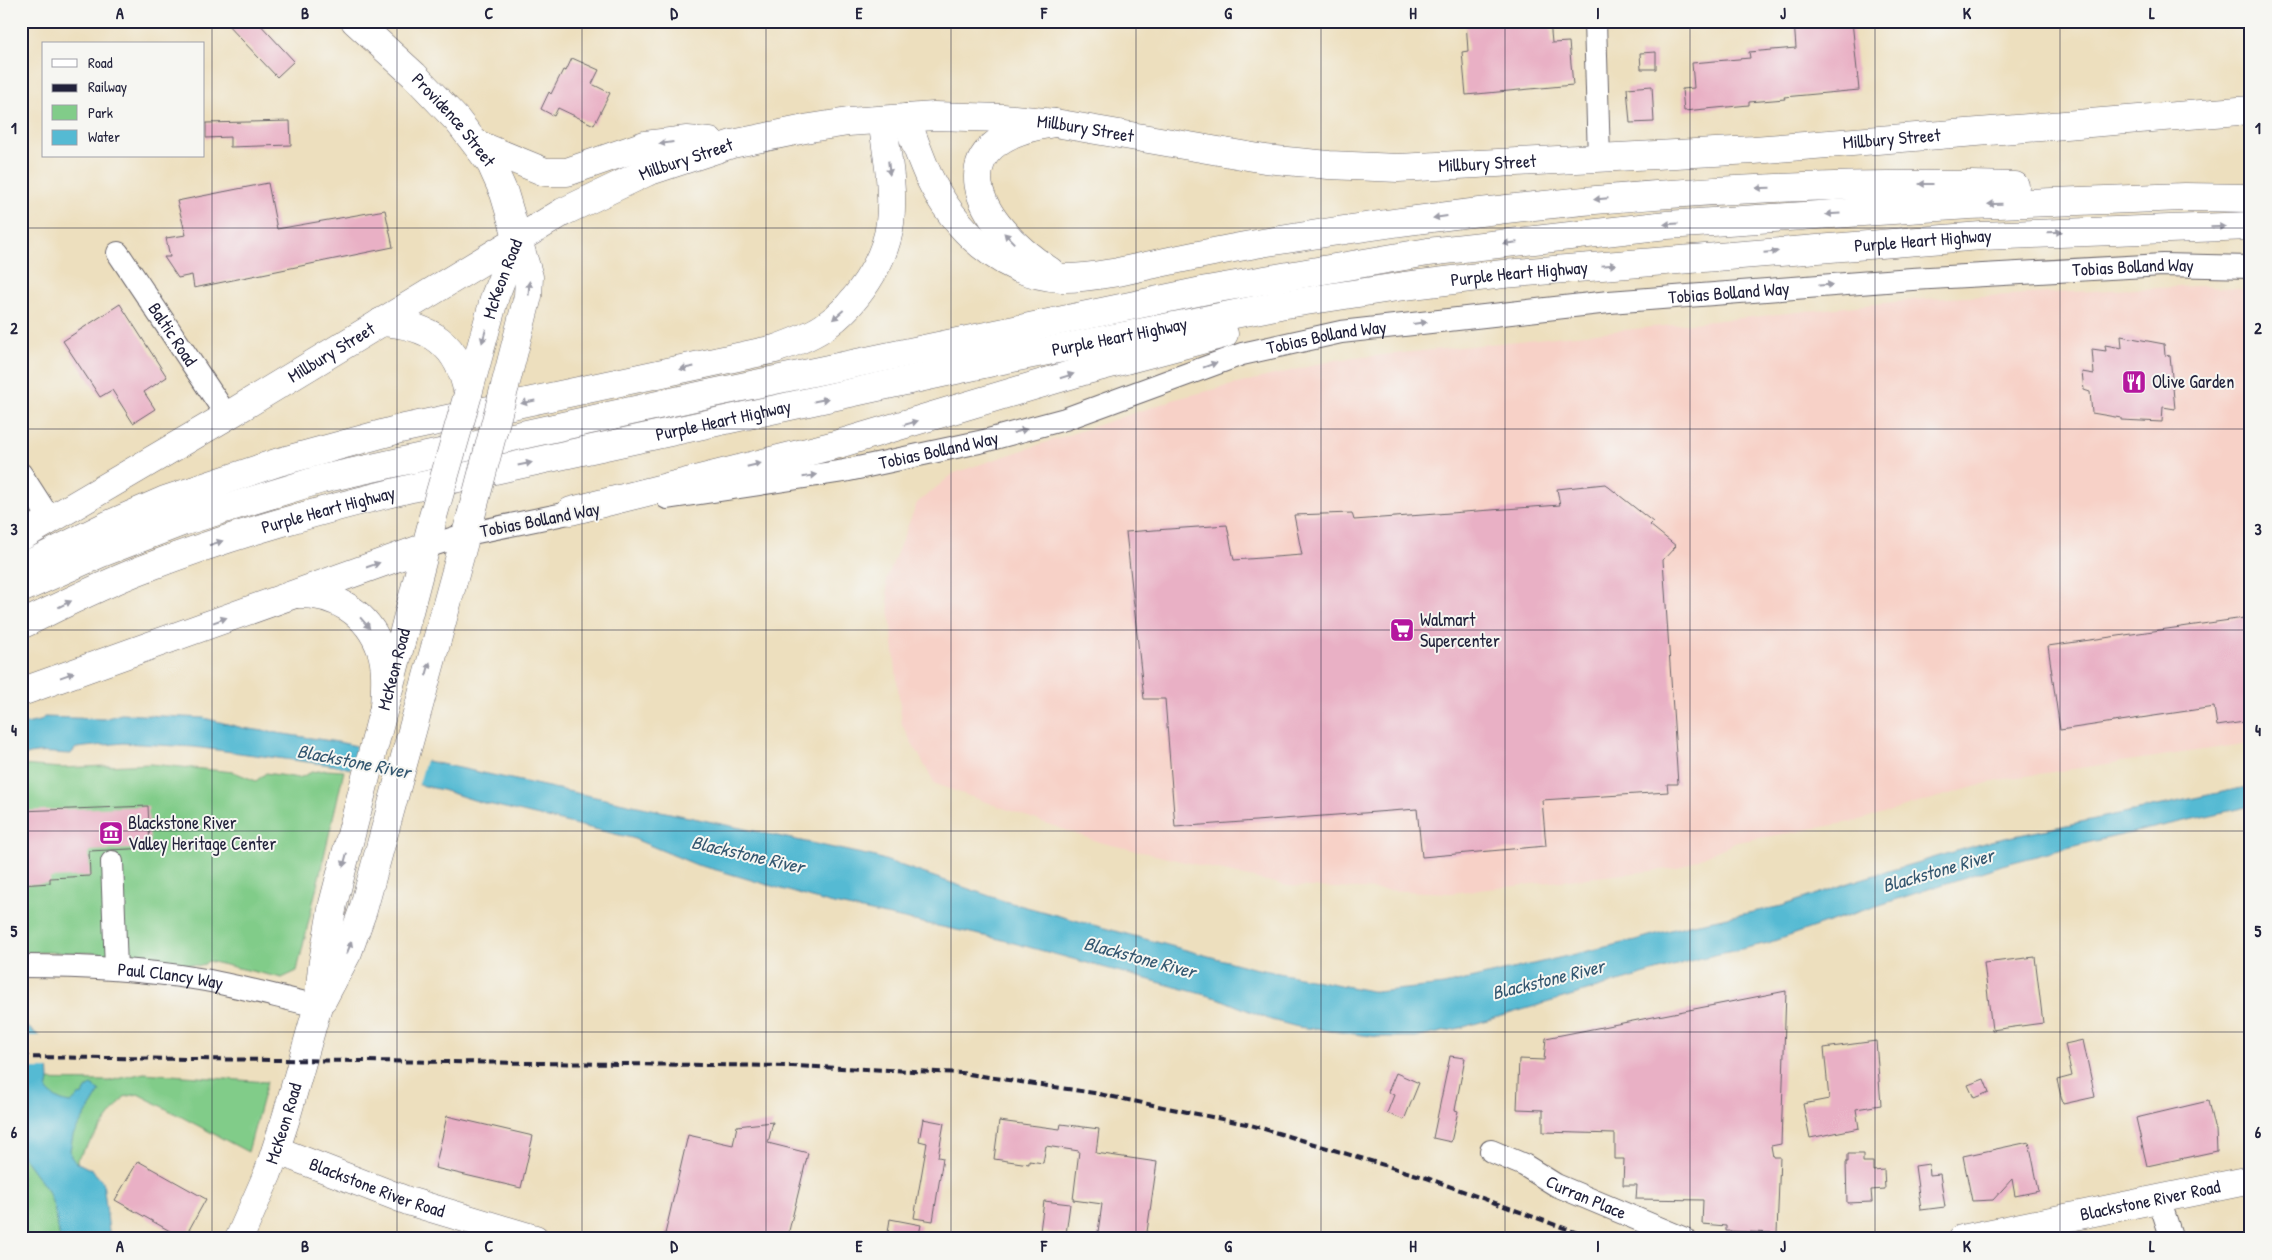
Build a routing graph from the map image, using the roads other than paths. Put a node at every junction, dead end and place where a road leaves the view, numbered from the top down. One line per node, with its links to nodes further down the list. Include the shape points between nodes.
1 (355, 21): 6 (main road, Providence Street, via 414,75)
2 (1594, 21): 8 (street)
3 (2251, 110): 8 (main road, Millbury Street, via 1754,150)
4 (894, 119): 5 (main road, Millbury Street, via 965,116); 7 (main road, Millbury Street, via 810,128); 15 (main road, via 937,192 985,249 1014,267); 26 (main road, one-way to 26, via 890,225 881,253 868,282 849,305 824,326 800,340 775,349 400,429 279,462 165,500)
5 (1055, 123): 8 (main road, Millbury Street, via 1265,159 1329,165 1398,168); 15 (main road, one-way to 5, via 1031,257 1002,230 983,200 977,175 979,164 999,140 1030,127)
6 (477, 144): 7 (main road, one-way to 6, via 687,140 645,145 582,168 556,173 533,168); 12 (main road, Providence Street, via 491,164 504,193)
7 (732, 144): 12 (main road, Millbury Street, via 618,184)
8 (1599, 159)
9 (2184, 197): 10 (main road, Purple Heart Highway); 15 (main road, one-way to 15, via 1948,184 1780,187 1654,194 1463,214 1321,234 1118,272); 27 (main road, Purple Heart Highway, one-way to 27, via 1970,205 1667,225 1428,252 1208,290 708,394 322,479 182,522)
10 (2251, 198)
11 (2251, 226): 16 (main road, Purple Heart Highway, one-way to 11, via 1503,274 1981,236)
12 (517, 240): 17 (main road, Millbury Street); 18 (main road, McKeon Road, one-way to 18, via 495,296); 23 (main road, McKeon Road, one-way to 12, bridge, via 528,296 529,277)
13 (118, 253): 19 (street, Baltic Road)
14 (2251, 267): 21 (street, Tobias Bolland Way, one-way to 14, via 814,475 937,452 1065,419 1242,354 1341,332 1609,302 1995,273 2163,265)
15 (1062, 278)
16 (1404, 286): 21 (main road, one-way to 16, via 835,445 1080,372); 29 (main road, Purple Heart Highway, one-way to 16, via 144,568 323,509 1002,360 1280,305)
17 (381, 322): 18 (main road, via 416,327 438,338 461,368); 19 (main road, Millbury Street)
18 (468, 394): 25 (main road, McKeon Road, bridge)
19 (227, 416): 22 (main road, Millbury Street)
20 (21, 474): 22 (street)
21 (571, 511): 23 (street, Tobias Bolland Way)
22 (50, 518): 24 (main road, Millbury Street)
23 (469, 525): 25 (street, Tobias Bolland Way); 35 (main road, McKeon Road, one-way to 23, via 339,971 356,931)
24 (21, 537)
25 (426, 547): 28 (main road, one-way to 25); 31 (main road, McKeon Road)
26 (21, 568)
27 (21, 588)
28 (291, 594): 30 (main road, one-way to 28); 31 (main road, one-way to 31, via 312,593 343,603 372,630 381,651)
29 (21, 625)
30 (21, 692)
31 (384, 707): 35 (main road, McKeon Road, one-way to 35, via 333,904)
32 (112, 862): 34 (street)
33 (21, 966): 34 (street, Paul Clancy Way)
34 (116, 969): 35 (street, Paul Clancy Way, via 217,983)
35 (318, 1006): 36 (main road, McKeon Road)
36 (276, 1150): 40 (main road, Blackstone River Road, via 408,1202); 41 (main road, McKeon Road)
37 (1490, 1151): 42 (street, Curran Place, via 1524,1165 1556,1186)
38 (2251, 1180): 39 (main road, Blackstone River Road)
39 (2158, 1200): 43 (main road, Blackstone River Road); 44 (street)
40 (525, 1237)
41 (239, 1239)
42 (1685, 1239)
43 (1962, 1239)
44 (2172, 1239)

